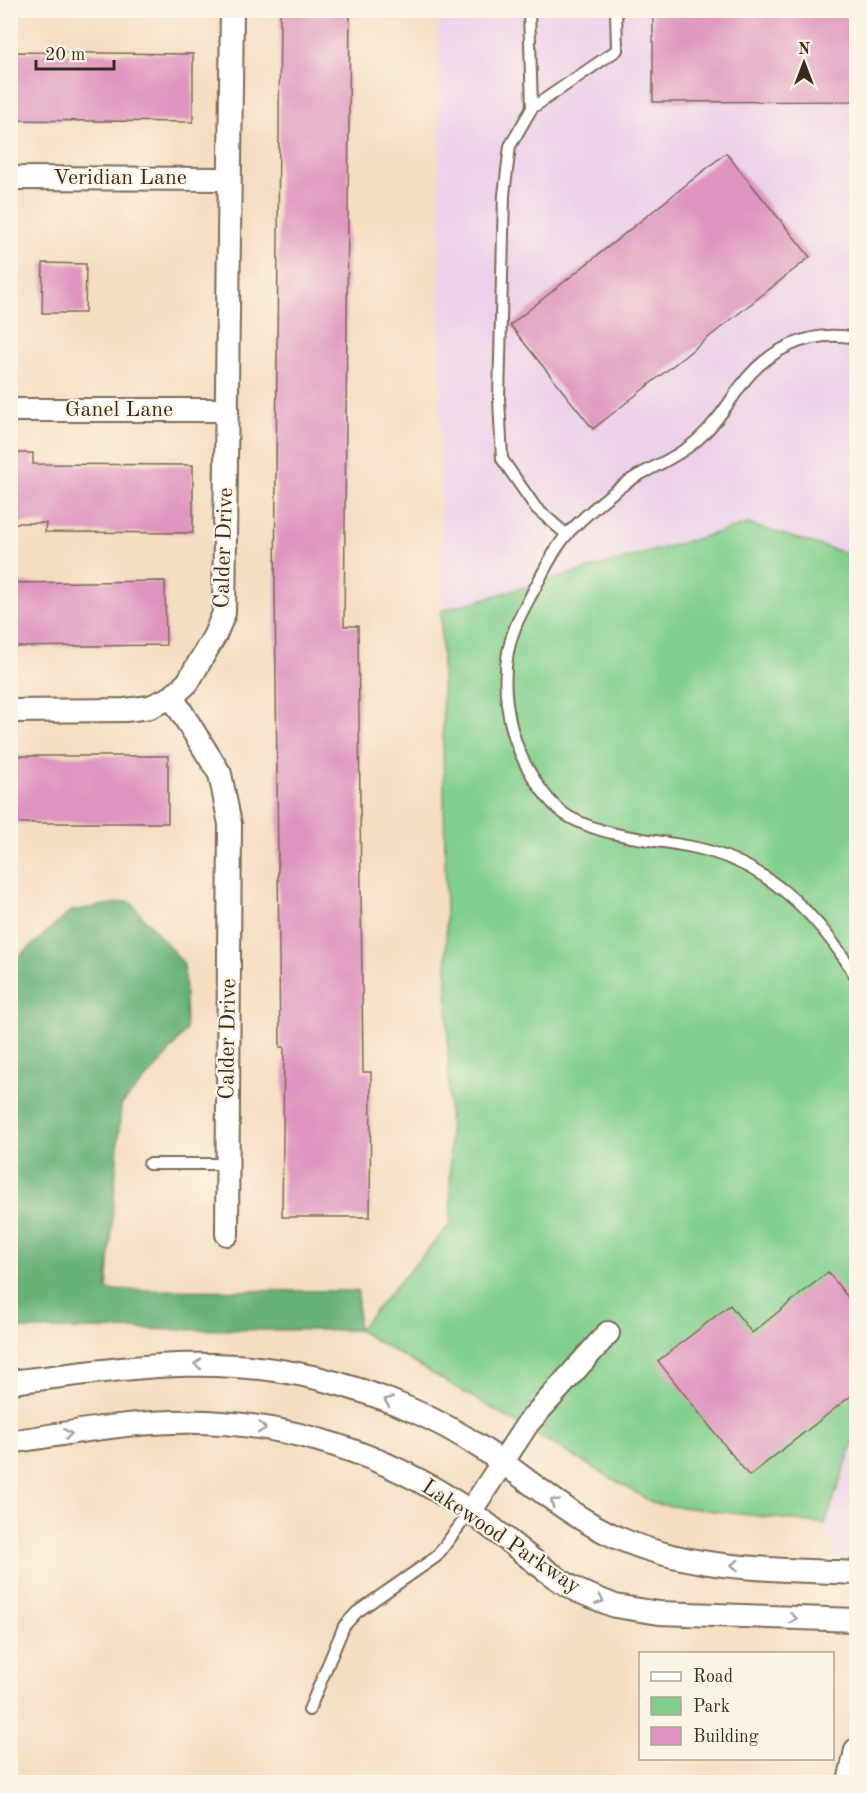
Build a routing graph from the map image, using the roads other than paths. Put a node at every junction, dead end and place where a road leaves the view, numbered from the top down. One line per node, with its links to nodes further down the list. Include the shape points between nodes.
1 (232, 10): 6 (street, Calder Drive)
2 (529, 10): 4 (lane)
3 (616, 10): 4 (lane, via 617,50)
4 (532, 108): 10 (lane, via 510,146 504,195 499,399 502,459 536,508)
5 (10, 178): 6 (street, Veridian Lane)
6 (229, 179): 9 (street, Calder Drive)
7 (856, 338): 10 (lane, via 806,339 770,356 740,387 708,432 616,490)
8 (10, 410): 9 (street, Ganel Lane)
9 (227, 410): 11 (street, Calder Drive, via 224,613 193,675)
10 (567, 535): 13 (lane, via 515,627 510,653 511,730 528,770 553,805 590,828 692,847 741,863 799,902 835,941)
11 (172, 696): 12 (street, via 150,707 125,710); 15 (street, Calder Drive, via 220,774 230,824)
12 (10, 711)
13 (856, 977)
14 (149, 1164): 15 (lane)
15 (227, 1164): 16 (street, Calder Drive)
16 (227, 1234)
17 (608, 1333): 20 (street, via 528,1422)
18 (10, 1382): 20 (street, one-way to 18, via 435,1422 386,1400 286,1372 179,1363)
19 (10, 1442): 21 (street, Lakewood Parkway, one-way to 21, via 133,1424 221,1423 271,1429 364,1454 406,1473)
20 (501, 1463): 21 (street); 22 (street, one-way to 20, via 699,1563 657,1553 589,1524)
21 (470, 1512): 23 (street, Lakewood Parkway, one-way to 23, via 561,1581 615,1606 659,1613); 24 (lane, via 436,1557 357,1612 344,1626)
22 (856, 1573)
23 (856, 1620)
24 (309, 1710)
25 (856, 1750): 26 (street)
26 (849, 1782)

